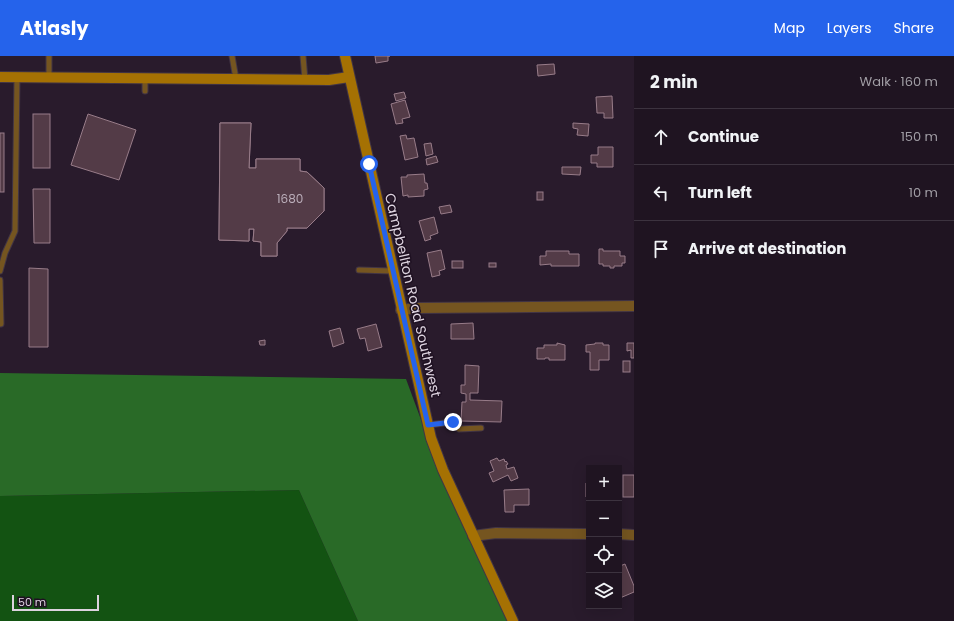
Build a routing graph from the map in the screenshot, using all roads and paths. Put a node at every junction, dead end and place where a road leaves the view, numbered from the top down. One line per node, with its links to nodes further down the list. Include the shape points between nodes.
1 (49, 56): 8 (lane)
2 (232, 56): 10 (lane)
3 (303, 56): 11 (lane)
4 (345, 56): 5 (main road, Campbellton Road Southwest)
5 (349, 77): 11 (main road); 15 (main road, Campbellton Road Southwest)
6 (0, 78): 7 (main road)
7 (17, 78): 8 (main road); 14 (lane, via 15,231)
8 (49, 78): 9 (main road)
9 (145, 79): 10 (main road); 12 (lane)
10 (236, 79): 11 (main road)
11 (305, 80)
12 (146, 91)
13 (359, 270): 15 (lane)
14 (0, 271)
15 (392, 271): 18 (main road, Campbellton Road Southwest)
16 (0, 280): 19 (lane)
17 (634, 306): 18 (street)
18 (401, 310): 20 (main road, Campbellton Road Southwest)
19 (1, 324)
20 (428, 425): 21 (lane, via 453,422 459,429); 25 (main road, Campbellton Road Southwest, via 443,470)
21 (480, 428)
22 (586, 534): 25 (street, via 496,533)
23 (622, 534): 24 (street)
24 (634, 535)
25 (473, 536): 26 (main road, Campbellton Road Southwest)
26 (513, 621)

